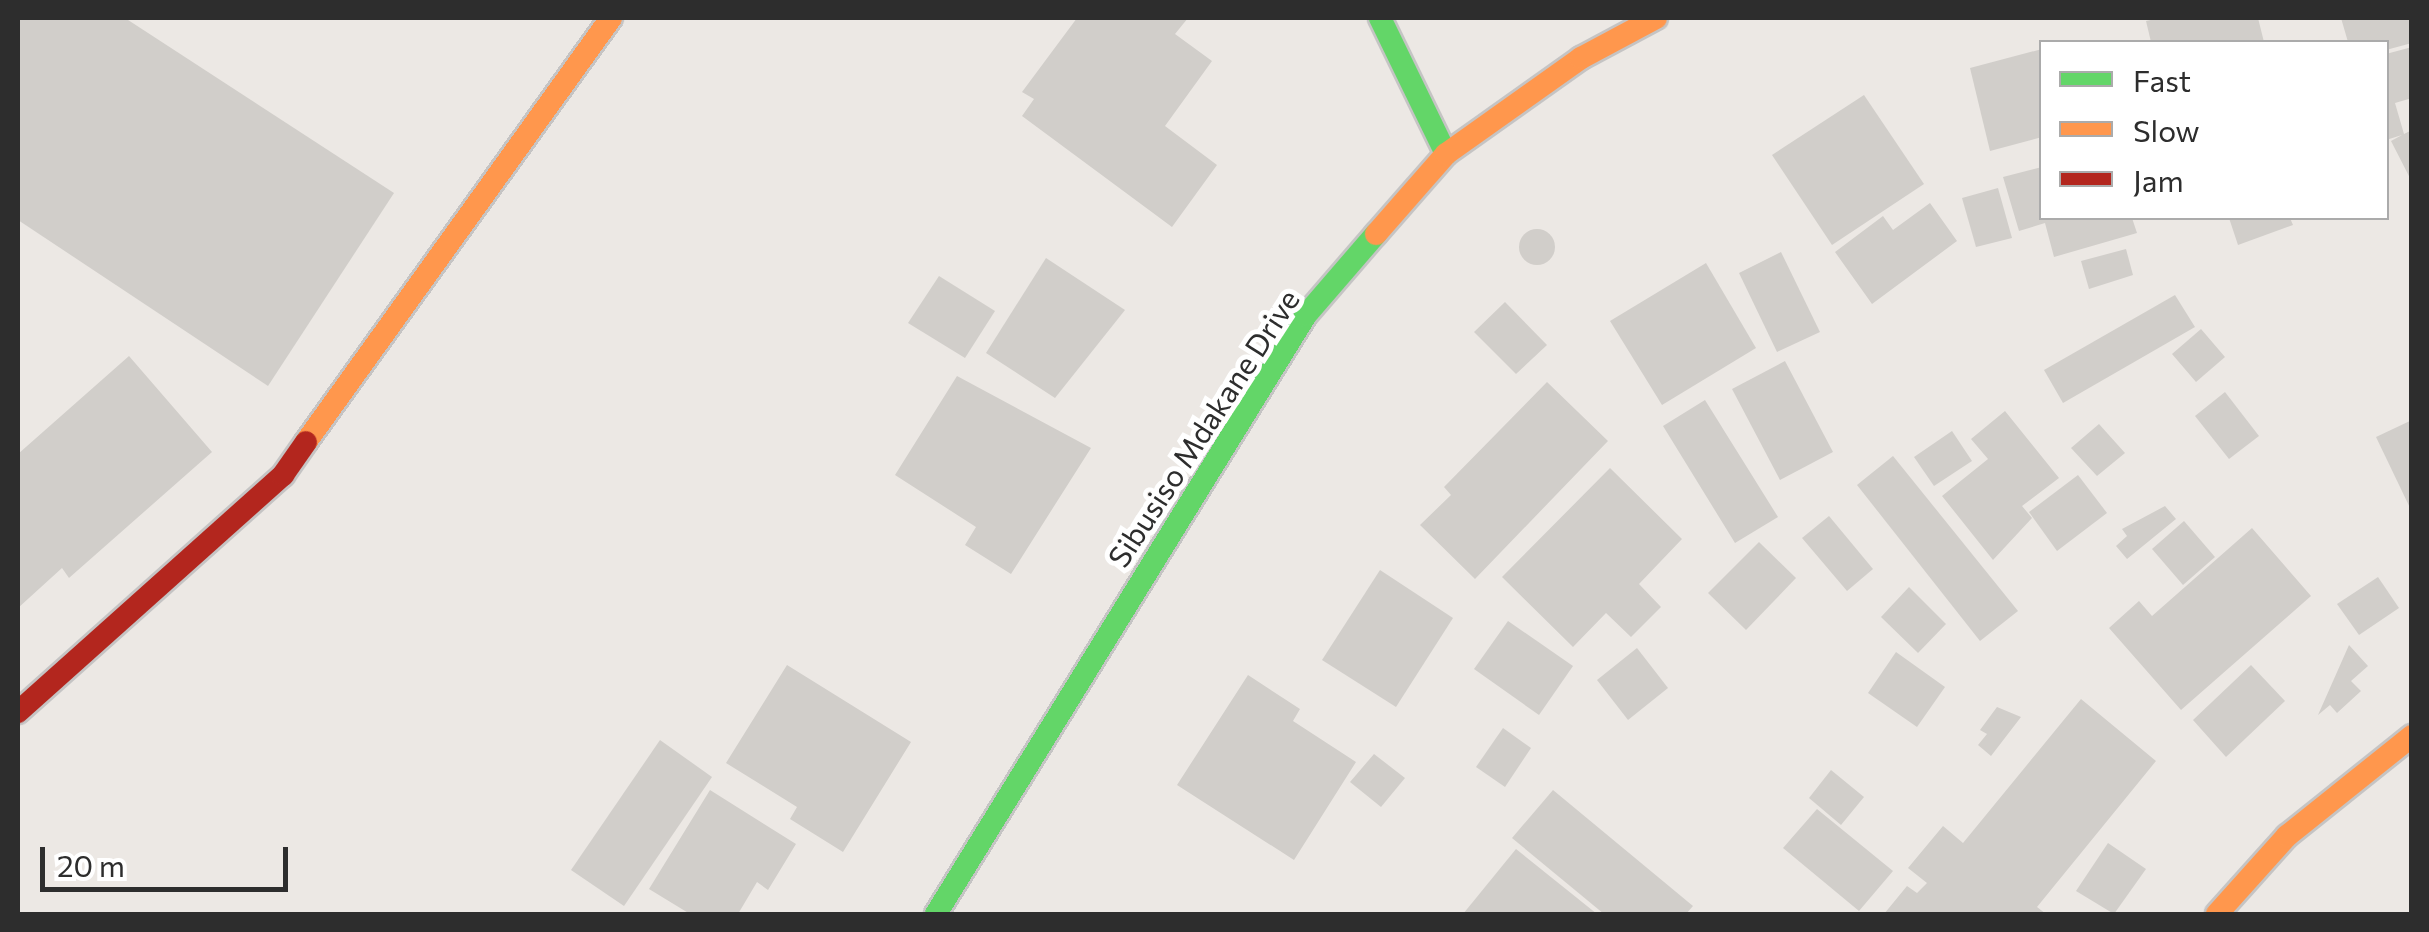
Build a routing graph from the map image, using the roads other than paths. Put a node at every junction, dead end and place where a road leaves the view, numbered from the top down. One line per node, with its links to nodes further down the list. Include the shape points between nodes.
1 (610, 18): 5 (street, via 283,476)
2 (1380, 18): 4 (street)
3 (1656, 18): 4 (street, Sibusiso Mdakane Drive, via 1580,58)
4 (1446, 154): 7 (street, Sibusiso Mdakane Drive, via 1306,316)
5 (18, 712)
6 (2412, 736): 8 (street, via 2287,836)
7 (936, 914)
8 (2217, 914)

